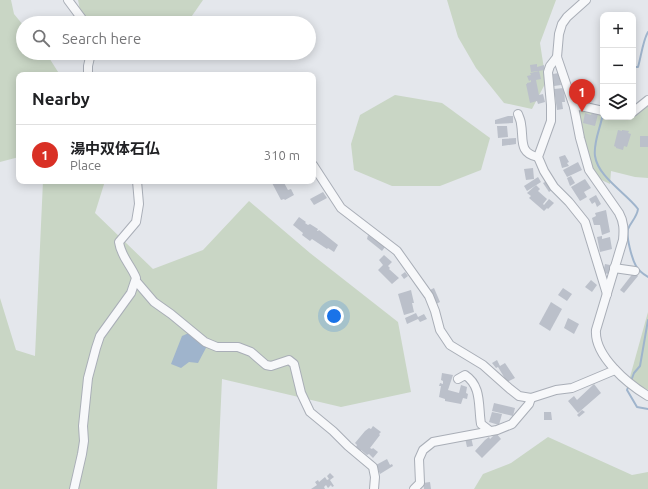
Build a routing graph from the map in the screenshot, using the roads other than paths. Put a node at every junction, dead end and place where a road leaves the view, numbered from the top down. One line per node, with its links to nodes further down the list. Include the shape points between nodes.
1 (68, 0): 3 (street)
2 (586, 0): 4 (street, via 562,24)
3 (79, 16)
4 (557, 57): 8 (street); 12 (street, via 548,72 551,121)
5 (89, 60): 6 (street)
6 (88, 72)
7 (648, 100): 9 (street)
8 (574, 107): 10 (street); 15 (street, via 589,170 622,218 624,226 623,240)
9 (636, 110)
10 (600, 111)
11 (518, 114): 12 (street, via 525,151)
12 (538, 157): 18 (street, via 554,187 585,222)
13 (316, 170): 22 (street, via 340,208 397,251 429,296 440,330 450,345 483,365 519,396)
14 (137, 184): 17 (street, via 139,204 136,222 119,242 120,251 134,272)
15 (614, 268): 16 (street); 18 (street)
16 (635, 271)
17 (136, 281): 24 (street, via 131,293 100,336 96,348 88,378 84,441); 25 (street, via 154,302 205,342 217,347 238,347 251,352 266,365 272,366 289,360 294,364 301,393 310,412 373,467)
18 (607, 294): 19 (street, via 596,336 599,348)
19 (615, 370): 21 (street); 22 (street, via 572,388)
20 (458, 378): 23 (street, via 465,375 474,383 479,400 481,424)
21 (648, 396)
22 (531, 398): 23 (street, via 512,424)
23 (490, 431): 26 (street, via 433,442 423,450 419,459 420,483)
24 (74, 489)
25 (374, 489)
26 (414, 489)

